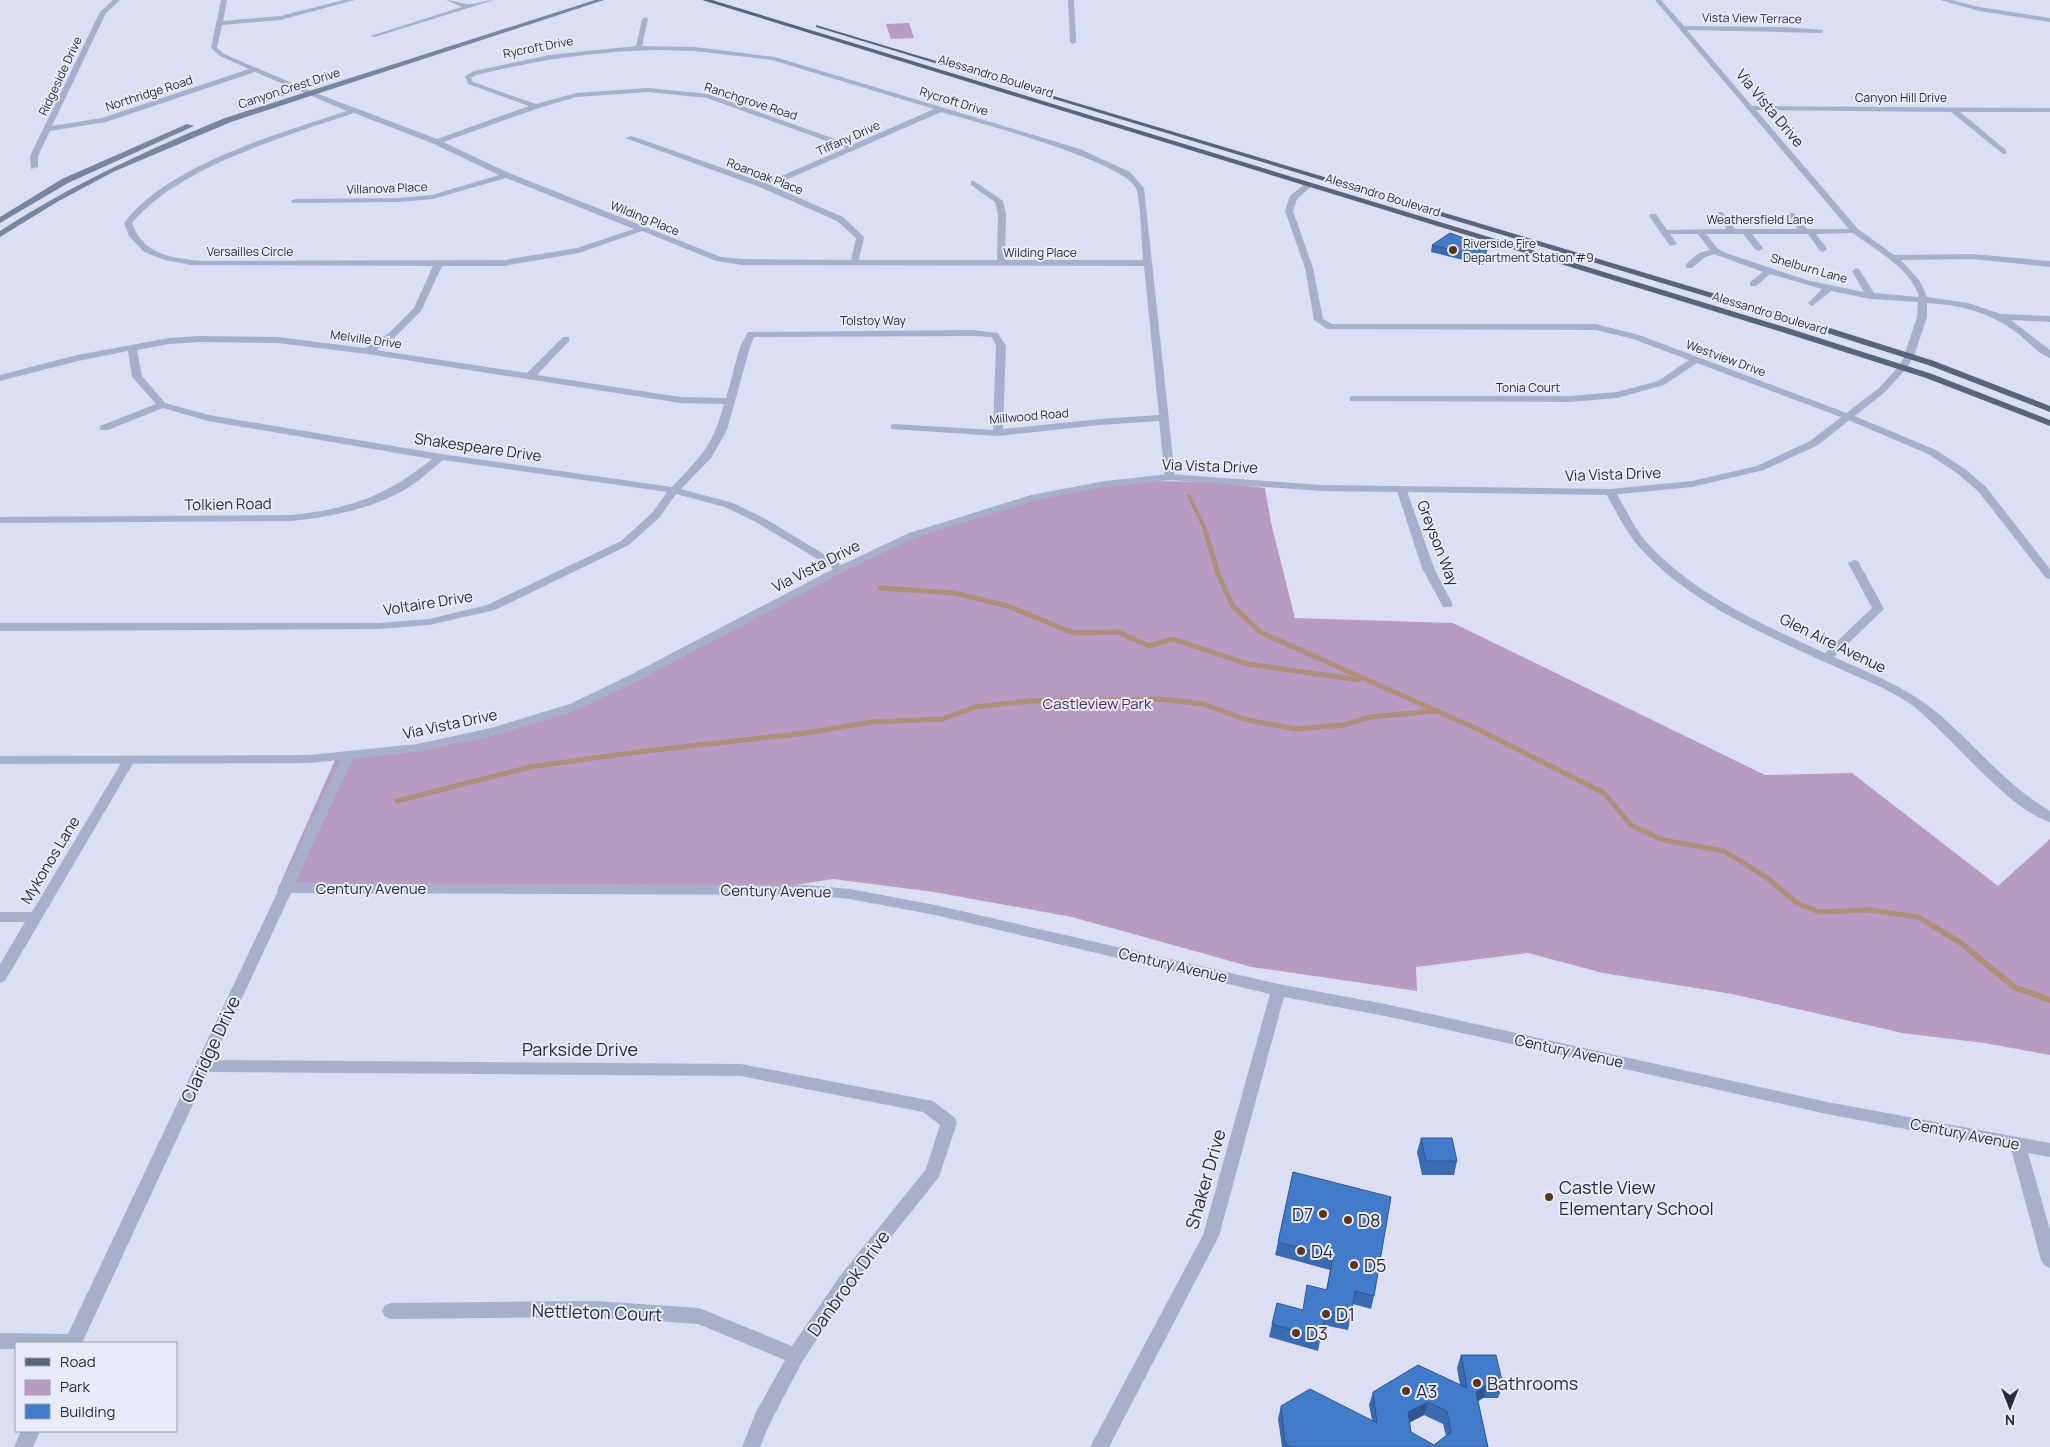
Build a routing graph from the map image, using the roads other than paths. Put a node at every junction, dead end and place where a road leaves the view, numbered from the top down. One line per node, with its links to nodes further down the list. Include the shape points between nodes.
1 (117, 0): 31 (street, Ridgeside Drive, via 103,12)
2 (224, 0): 16 (street, Wilding Place)
3 (352, 0): 16 (street, via 280,18)
4 (449, 0): 13 (street)
5 (491, 0): 13 (street)
6 (583, 0): 23 (main road, Canyon Crest Drive)
7 (601, 0): 24 (main road, Canyon Crest Drive)
8 (705, 0): 40 (main road, Alessandro Boulevard)
9 (1071, 0): 20 (street)
10 (1658, 0): 17 (street, Via Vista Drive)
11 (1944, 0): 15 (street)
12 (745, 4): 79 (main road, Alessandro Boulevard)
13 (468, 7): 19 (street)
14 (645, 19): 21 (street)
15 (2050, 20)
16 (218, 23): 22 (street, Wilding Place, via 214,48)
17 (1682, 28): 18 (street, Vista View Terrace); 26 (street, Via Vista Drive)
18 (1821, 31)
19 (373, 36)
20 (1073, 42)
21 (639, 46): 25 (street, Rycroft Drive, via 535,58 467,77 470,83); 28 (street, Rycroft Drive, via 708,48 773,58)
22 (254, 70): 23 (street, Wilding Place); 31 (street, Northridge Road, via 103,120)
23 (297, 88): 24 (street, Wilding Place); 45 (main road, Canyon Crest Drive, via 146,144 65,182)
24 (310, 94): 29 (street, Wilding Place); 53 (main road, Canyon Crest Drive, via 228,120 133,159 74,189)
25 (536, 106): 33 (street, Ranchgrove Road); 34 (street, Ranchgrove Road, via 576,95 618,90 708,96)
26 (1751, 108): 27 (street, Canyon Hill Drive); 48 (street, Via Vista Drive)
27 (1951, 108): 30 (street, Canyon Hill Drive); 35 (street)
28 (941, 109): 34 (street, Tiffany Drive); 62 (street, Rycroft Drive, via 1077,151 1127,174 1140,188)
29 (353, 110): 33 (street, Wilding Place); 59 (street, Versailles Circle, via 236,154 167,187 136,209 128,223 129,231 149,252 168,260 202,264)
30 (2050, 110)
31 (48, 129): 36 (street, Ridgeside Drive, via 34,156)
32 (629, 138): 39 (street, Roanoak Place)
33 (437, 142): 37 (street, Wilding Place)
34 (853, 148): 39 (street, Tiffany Drive)
35 (2003, 152)
36 (34, 167)
37 (506, 175): 41 (street, Villanova Place, via 433,197); 46 (street, Wilding Place)
38 (974, 183): 61 (street, via 999,201 1002,214)
39 (765, 186): 60 (street, Roanoak Place, via 840,219 860,237)
40 (1309, 186): 80 (street, Westview Drive, via 1293,198 1289,211 1309,268 1319,320 1330,327 1596,327 1636,337); 81 (main road, Alessandro Boulevard)
41 (296, 202)
42 (1719, 214): 51 (street)
43 (1792, 215): 47 (street)
44 (1653, 216): 49 (street)
45 (0, 221)
46 (641, 229): 59 (street, Versailles Circle, via 579,250 538,259 504,263); 60 (street, Wilding Place, via 718,259)
47 (1807, 231): 48 (street, Weathersfield Lane); 52 (street, Weathersfield Lane); 56 (street)
48 (1855, 231): 58 (street, Via Vista Drive)
49 (1664, 232): 50 (street, Weathersfield Lane); 54 (street)
50 (1700, 232): 51 (street, Weathersfield Lane); 57 (street)
51 (1733, 232): 52 (street, Weathersfield Lane)
52 (1746, 232): 55 (street)
53 (0, 235)
54 (1673, 244)
55 (1759, 248)
56 (1823, 249)
57 (1715, 251): 64 (street, via 1702,255); 65 (street, Shelburn Lane)
58 (1893, 258): 63 (street, via 1983,255); 70 (street, Via Vista Drive, via 1917,283 1923,295)
59 (439, 263): 77 (street, via 418,308 392,335)
60 (854, 263): 61 (street, Wilding Place)
61 (1001, 263): 62 (street, Wilding Place)
62 (1149, 264): 89 (street, Rycroft Drive)
63 (2050, 264)
64 (1689, 266)
65 (1770, 270): 67 (street); 68 (street, Shelburn Lane)
66 (1856, 271): 69 (street)
67 (1754, 284)
68 (1830, 287): 69 (street, Shelburn Lane); 71 (street)
69 (1871, 296): 70 (street, Shelburn Lane)
70 (1922, 301): 72 (street, Shelburn Lane, via 1974,307); 79 (street, Via Vista Drive, via 1922,318)
71 (1812, 303)
72 (2000, 317): 73 (street); 78 (street)
73 (2050, 319)
74 (751, 334): 85 (street, Voltaire Drive); 93 (street, Tolstoy Way, via 995,335 1001,346)
75 (566, 339): 83 (street)
76 (132, 348): 77 (street, Melville Drive, via 169,341 238,338); 82 (street, Melville Drive); 86 (street, via 137,377)
77 (367, 351): 83 (street, Melville Drive)
78 (2050, 354)
79 (1909, 356): 81 (street, Via Vista Drive); 87 (main road, Alessandro Boulevard)
80 (1695, 360): 84 (street, Tonia Court, via 1661,383 1617,395 1570,399); 88 (street, Westview Drive)
81 (1903, 368): 88 (street, Via Vista Drive); 90 (main road, Alessandro Boulevard)
82 (1, 376)
83 (529, 377): 85 (street, Melville Drive, via 680,400)
84 (1353, 399)
85 (730, 401): 96 (street, Voltaire Drive, via 722,430 708,456)
86 (162, 405): 92 (street); 94 (street, Shakespeare Drive, via 208,418)
87 (2050, 409)
88 (1849, 417): 98 (street, Via Vista Drive, via 1814,443 1760,468 1692,484); 102 (street, Westview Drive, via 1905,438 1961,471 1982,489)
89 (1165, 418): 93 (street, Millwood Road); 95 (street, Rycroft Drive)
90 (2050, 423)
91 (895, 427): 93 (street, Millwood Road)
92 (104, 428)
93 (998, 433)
94 (441, 458): 96 (street, Shakespeare Drive); 99 (street, Tolkien Road, via 395,490 369,502 324,515 292,518)
95 (1170, 477): 97 (street, Via Vista Drive); 101 (street, Via Vista Drive, via 1105,484 1035,497 913,534)
96 (674, 490): 101 (street, Shakespeare Drive, via 730,505); 104 (street, Voltaire Drive, via 656,515 625,543 491,608 429,622 379,626)
97 (1402, 490): 98 (street, Via Vista Drive); 103 (street, Greyson Way, via 1428,568)
98 (1610, 492): 105 (street, Glen Aire Avenue, via 1644,546 1682,581)
99 (0, 520)
100 (1854, 562): 105 (street, via 1878,609)
101 (841, 569): 106 (street, Via Vista Drive, via 636,678 574,707 493,732 417,748)
102 (2050, 576)
103 (1447, 605)
104 (0, 627)
105 (1827, 658): 109 (street, Glen Aire Avenue, via 1912,700 1989,771)
106 (348, 756): 108 (street, Via Vista Drive); 110 (street, Claridge Drive)
107 (0, 760): 108 (street, Via Vista Drive)
108 (129, 760): 112 (street, Mykonos Lane)
109 (2050, 817)
110 (285, 888): 114 (street, Century Avenue, via 806,890 850,894 1068,940); 115 (street, Claridge Drive)
111 (0, 917): 112 (street)
112 (34, 917): 113 (street, Mykonos Lane)
113 (0, 977)
114 (1278, 990): 117 (street, Century Avenue, via 1390,1011 1827,1108); 128 (street, Shaker Drive, via 1211,1236)
115 (202, 1066): 116 (street, Parkside Drive, via 741,1070 927,1106); 123 (street, Claridge Drive)
116 (949, 1122): 124 (street, Danbrook Drive, via 932,1172 846,1281)
117 (2018, 1145): 118 (street, Century Avenue); 119 (street)
118 (2050, 1150)
119 (2050, 1260)
120 (391, 1311): 124 (street, Nettleton Court, via 596,1309 699,1316)
121 (0, 1341): 122 (street)
122 (36, 1342)
123 (73, 1342)
124 (796, 1356): 127 (street, Danbrook Drive)
125 (30, 1432): 126 (street)
126 (23, 1447)
127 (751, 1447)
128 (1099, 1447)

